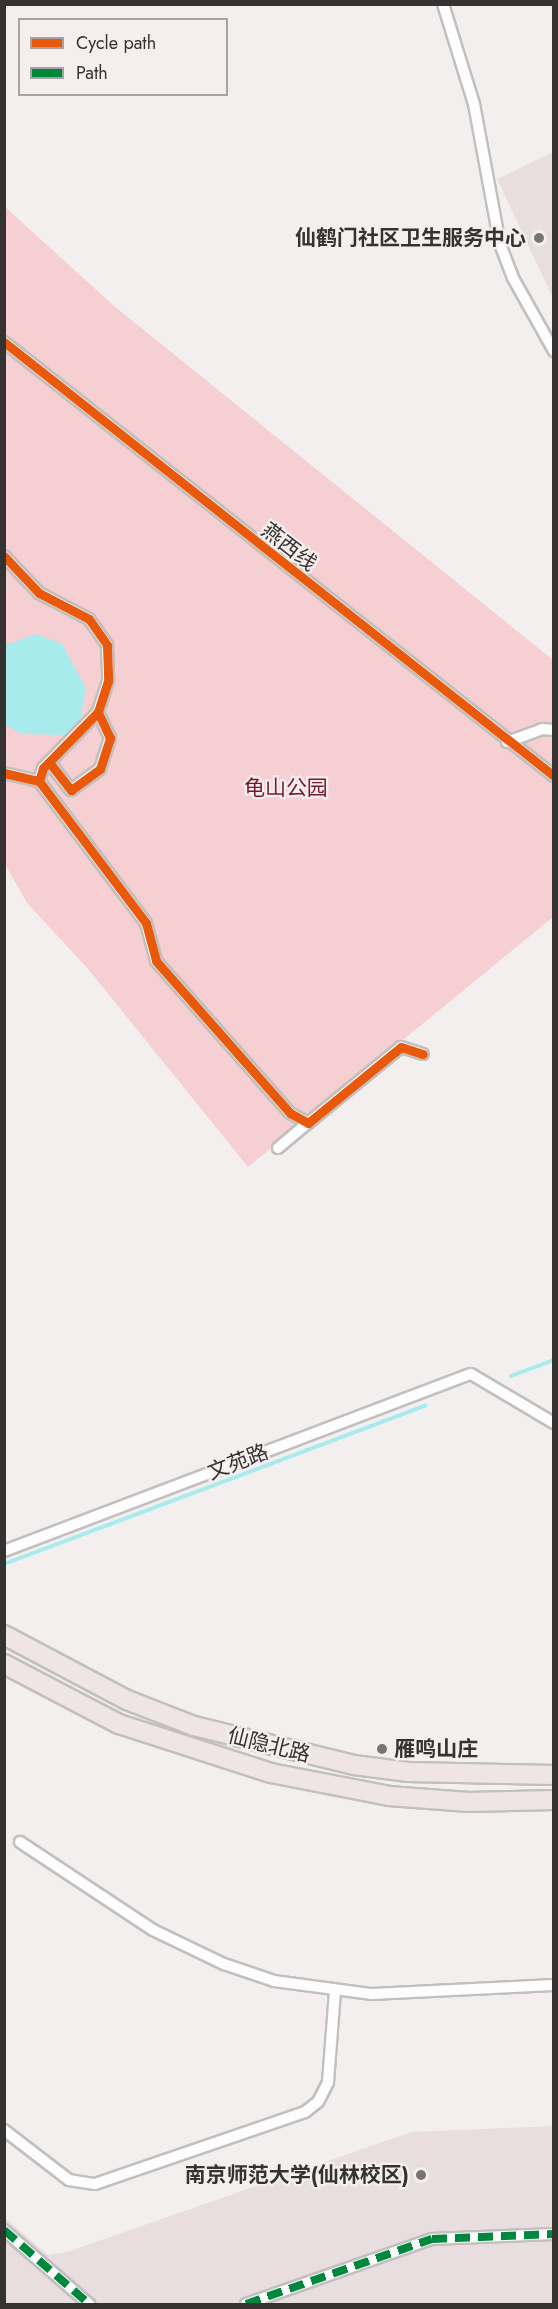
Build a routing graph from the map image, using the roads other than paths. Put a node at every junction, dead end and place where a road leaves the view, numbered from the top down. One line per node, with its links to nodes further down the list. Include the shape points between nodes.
1 (443, 4): 3 (street, via 474,104 491,213 500,244 513,278)
2 (4, 342): 7 (street, 燕西线)
3 (554, 351)
4 (4, 556): 5 (street, via 39,593 77,611 99,629 109,664)
5 (98, 712): 8 (street); 8 (street, via 110,738 100,769 71,790)
6 (554, 730): 7 (street, via 542,729)
7 (507, 742): 10 (street, 燕西线)
8 (49, 762): 11 (street)
9 (4, 773): 11 (street)
10 (554, 776)
11 (39, 781): 13 (street, via 146,923 156,961 290,1113)
12 (423, 1054): 13 (street, via 401,1047)
13 (308, 1124): 14 (street)
14 (278, 1148)
15 (554, 1423): 16 (street, 文苑路, via 471,1374)
16 (4, 1551)
17 (4, 1635): 19 (main road, 仙隐北路, via 127,1700 194,1726 246,1740 354,1765 409,1772)
18 (4, 1664): 20 (main road, 仙隐北路, via 119,1724 272,1773 389,1796 470,1802)
19 (554, 1775)
20 (554, 1800)
21 (20, 1842): 23 (street, via 133,1918 214,1959 274,1981)
22 (554, 1985): 23 (street)
23 (335, 1992): 24 (street, via 328,2082 318,2102 305,2112 95,2184 69,2180)
24 (4, 2130)
25 (4, 2230): 27 (street)
26 (554, 2234): 28 (street, via 432,2239)
27 (89, 2304)
28 (246, 2304)

